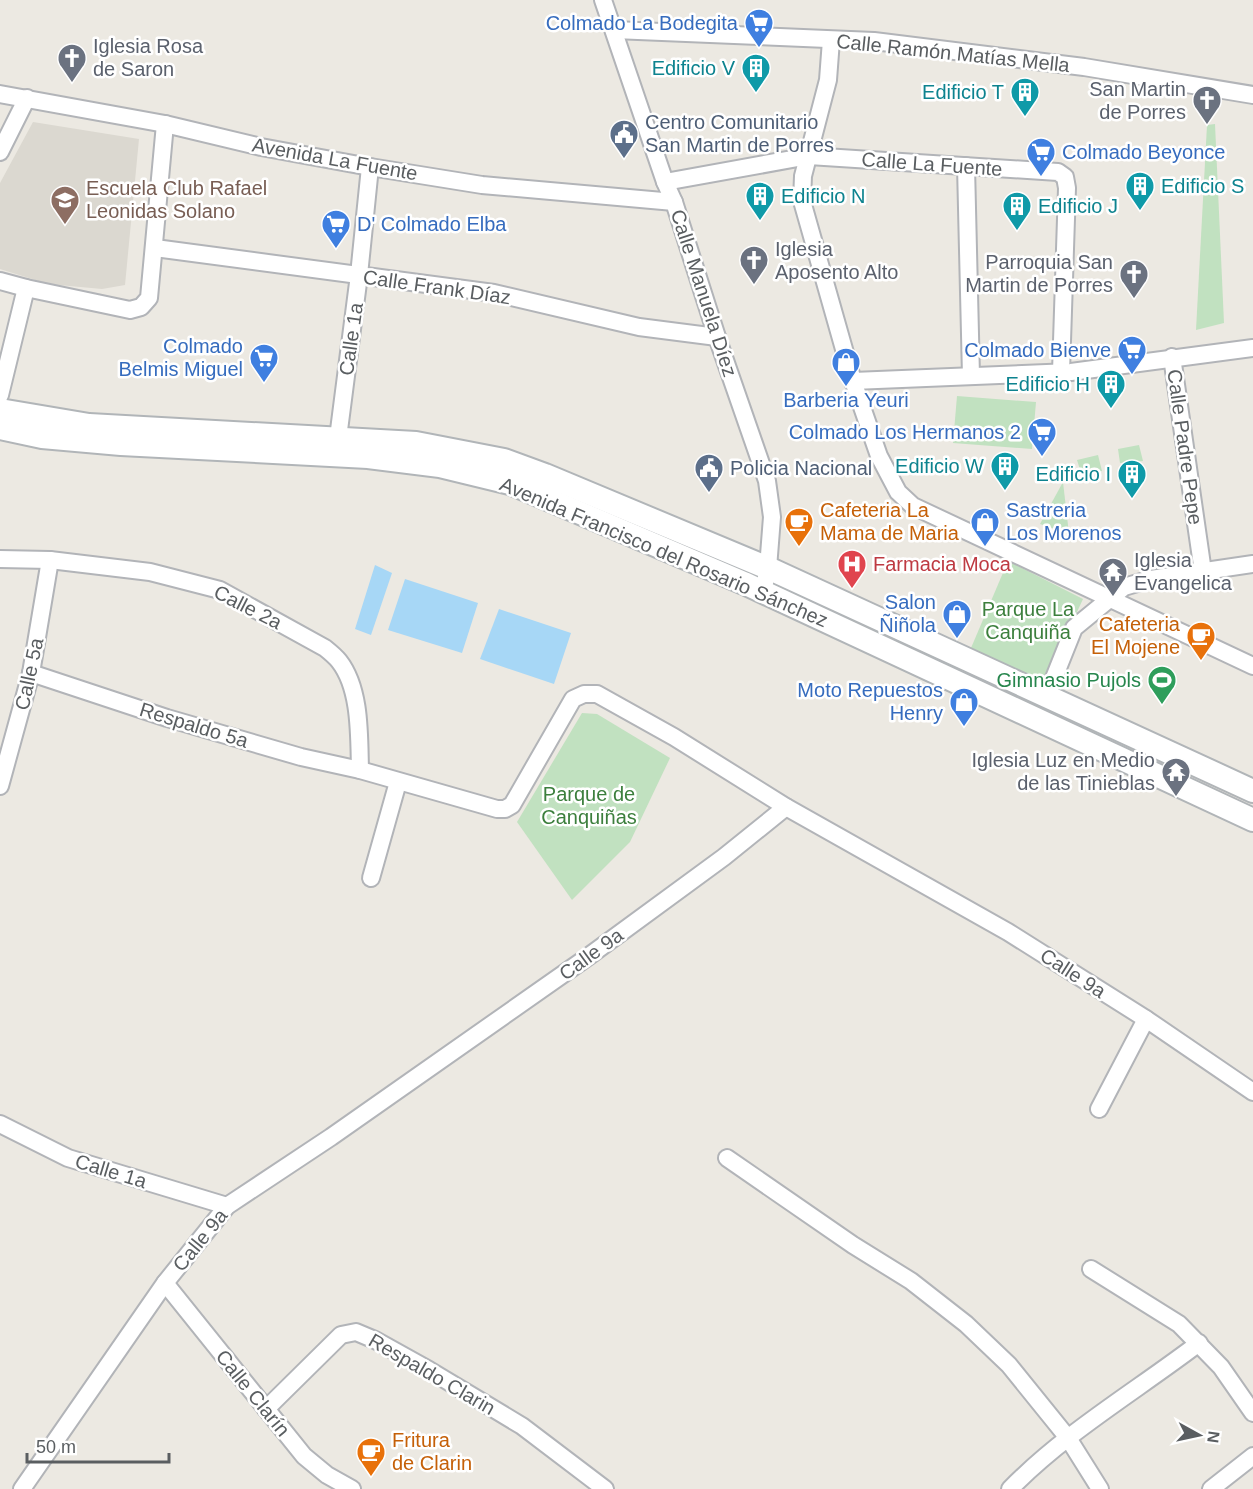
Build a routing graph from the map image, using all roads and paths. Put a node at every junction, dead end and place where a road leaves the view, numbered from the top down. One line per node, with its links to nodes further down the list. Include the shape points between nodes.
1 (603, 0): 2 (street, Calle Manuela Díez)
2 (614, 30): 3 (street, Calle Ramón Matías Mella); 12 (street, Calle Manuela Díez)
3 (831, 40): 5 (street, Calle Ramón Matías Mella, via 967,52); 9 (street, via 828,80)
4 (0, 94): 6 (street, Avenida La Fuente)
5 (1253, 95)
6 (27, 98): 7 (street, Avenida La Fuente); 8 (street)
7 (165, 124): 11 (street, Avenida La Fuente); 14 (street)
8 (0, 152)
9 (809, 156): 10 (street, Calle La Fuente); 12 (street, Calle La Fuente); 23 (street, via 802,201)
10 (966, 166): 21 (street, Calle La Fuente, via 1058,172 1065,177); 22 (street)
11 (370, 167): 13 (street, Avenida La Fuente, via 482,185); 15 (street, Calle 1a)
12 (665, 182): 13 (street, Calle Manuela Díez)
13 (674, 202): 18 (street, Calle Manuela Díez)
14 (155, 248): 15 (street, Calle Frank Díaz); 17 (street, via 149,298 141,307 130,310)
15 (359, 275): 18 (street, Calle Frank Díaz, via 494,293 639,327); 27 (street, Calle 1a)
16 (0, 280): 17 (street)
17 (26, 288): 24 (street)
18 (717, 337): 31 (street, Calle Manuela Díez, via 767,481 772,517)
19 (1253, 348): 20 (street)
20 (1172, 357): 21 (street); 32 (street, Calle Padre Pepe)
21 (1061, 372): 22 (street)
22 (971, 376): 23 (street)
23 (853, 381): 34 (street, via 879,456 898,492 913,506)
24 (0, 396)
25 (0, 410): 27 (main road, Avenida Francisco del Rosario Sánchez, via 89,425)
26 (0, 428): 33 (main road, Avenida Francisco del Rosario Sánchez, via 42,437 122,444 368,457 463,471 510,483)
27 (338, 438): 31 (main road, Avenida Francisco del Rosario Sánchez, via 416,443 504,460)
28 (0, 559): 29 (street, Calle 2a)
29 (50, 560): 36 (street, Calle 5a); 38 (street, Calle 2a, via 150,572 220,590 325,648 339,662 353,691)
30 (1253, 564): 32 (street)
31 (768, 568): 33 (street, Calle Manuela Díez); 37 (main road, Avenida Francisco del Rosario Sánchez)
32 (1203, 572): 34 (street, via 1151,579 1124,587)
33 (763, 592): 43 (main road, Avenida Francisco del Rosario Sánchez)
34 (1108, 598): 35 (street); 37 (street, via 1074,628)
35 (1253, 666)
36 (31, 673): 38 (street, Respaldo 5a, via 167,718); 40 (street, Calle 5a)
37 (1046, 698): 41 (main road, Avenida Francisco del Rosario Sánchez)
38 (360, 770): 39 (street, Respaldo 5a)
39 (398, 782): 42 (street, Respaldo 5a, via 505,809 512,804 573,699 597,694); 44 (street)
40 (0, 786)
41 (1253, 791)
42 (786, 807): 45 (street, Calle 9a, via 1008,932); 50 (street, Calle 9a, via 589,956)
43 (1253, 820)
44 (371, 878)
45 (1146, 1020): 46 (street, Calle 9a); 47 (street)
46 (1253, 1092)
47 (1099, 1109)
48 (0, 1124): 50 (street, Calle 1a, via 68,1158)
49 (727, 1158): 56 (street, via 912,1281 966,1324 1009,1365)
50 (227, 1206): 52 (street, Calle 9a)
51 (1091, 1269): 53 (street, via 1179,1324)
52 (165, 1283): 54 (street, Calle Clarín); 58 (street, Calle 9a)
53 (1199, 1343): 55 (street); 56 (street)
54 (266, 1409): 59 (street, Calle Clarín, via 304,1456); 60 (street, Respaldo Clarin, via 341,1335 356,1332 522,1426)
55 (1253, 1413)
56 (1068, 1438): 61 (street); 62 (street)
57 (1253, 1456): 63 (street)
58 (22, 1489)
59 (352, 1489)
60 (605, 1489)
61 (1010, 1489)
62 (1100, 1489)
63 (1212, 1489)

